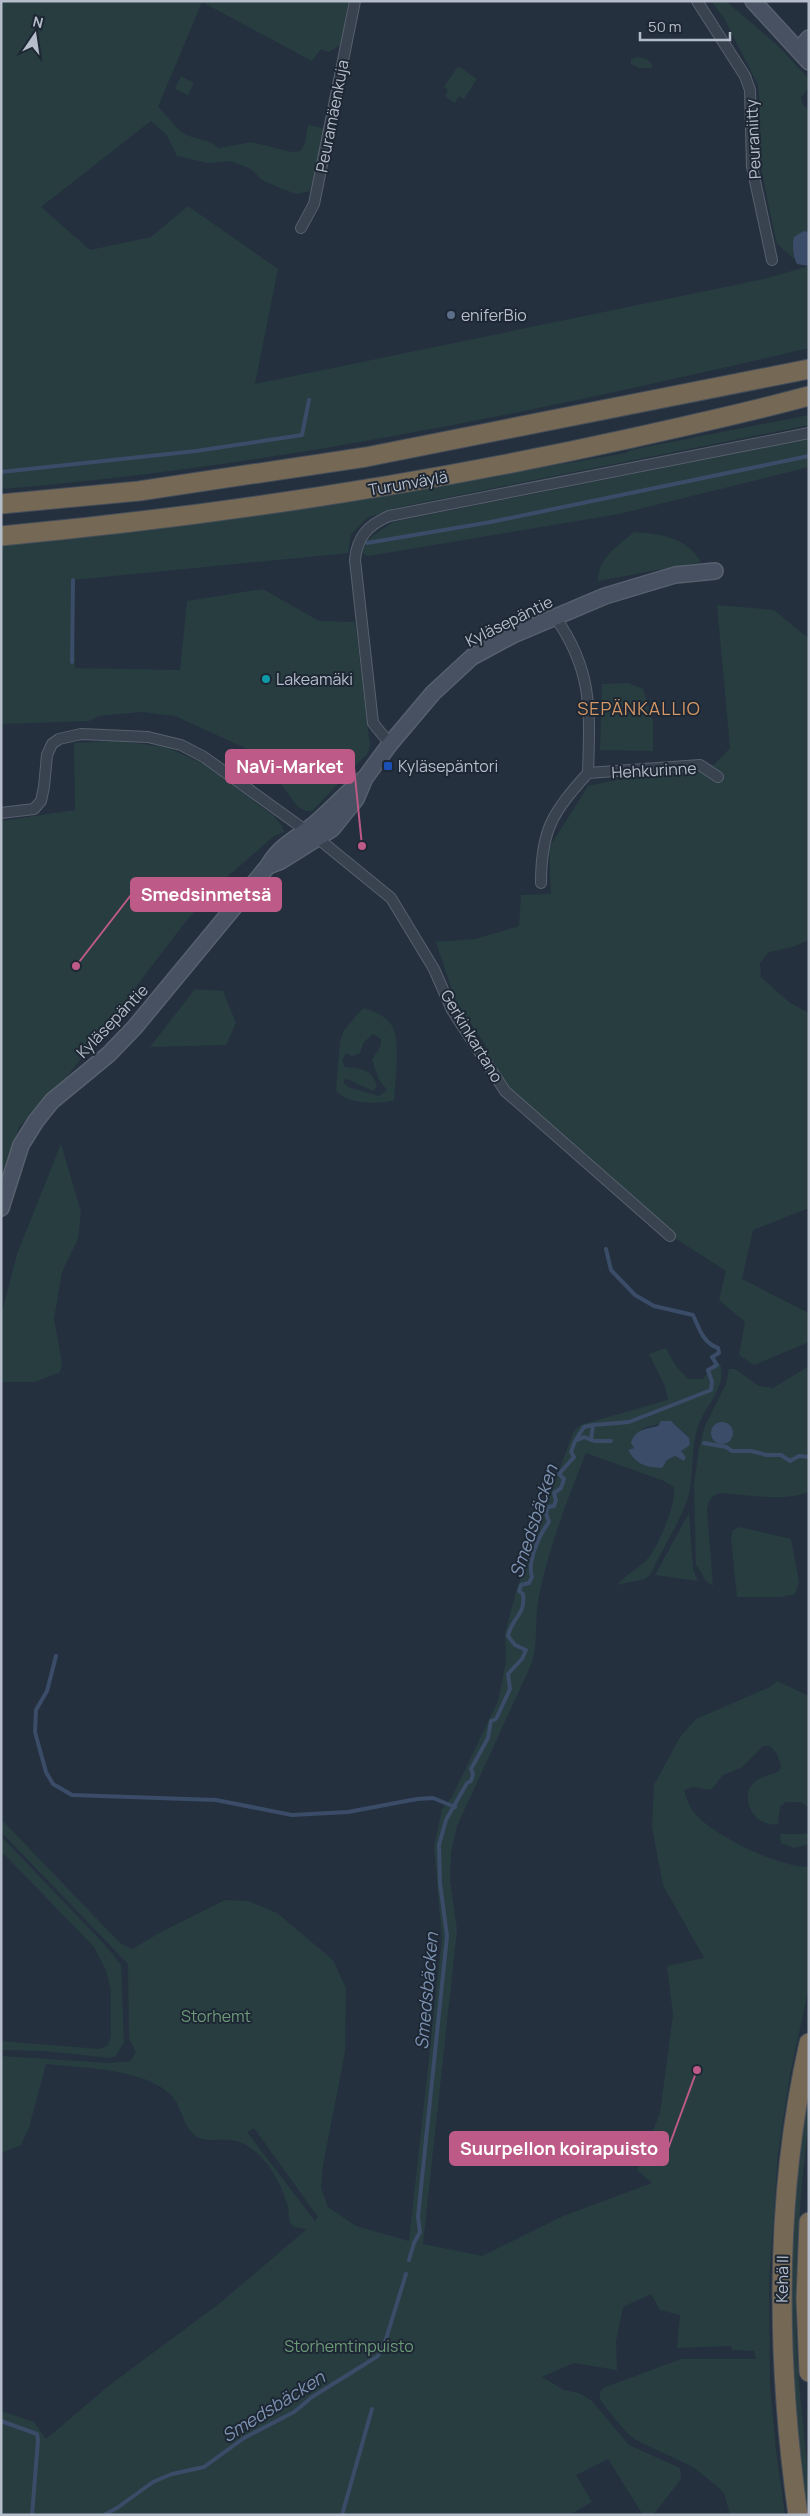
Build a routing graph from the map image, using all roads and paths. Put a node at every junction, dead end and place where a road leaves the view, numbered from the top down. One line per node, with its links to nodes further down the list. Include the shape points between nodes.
1 (354, 1): 7 (street, Peuramäenkuja, via 314,204)
2 (697, 1): 8 (street, Peuraniitty, via 745,76 750,90 752,167)
3 (753, 1): 5 (main road)
4 (809, 38): 5 (main road)
5 (798, 50): 6 (main road)
6 (809, 62)
7 (302, 228)
8 (772, 260)
9 (809, 359): 11 (highway)
10 (809, 369): 11 (highway, Turunväylä)
11 (755, 378): 16 (highway, Turunväylä, via 366,457 139,491)
12 (809, 396): 14 (highway, Turunväylä)
13 (809, 406): 14 (highway)
14 (761, 410): 17 (highway, Turunväylä, via 581,450 374,489 142,523)
15 (809, 433): 20 (street, via 389,516 375,522 360,539 355,560 373,722)
16 (1, 504)
17 (1, 536)
18 (715, 571): 19 (main road, Kyläsepäntie, via 675,575 605,596)
19 (555, 617): 20 (main road, Kyläsepäntie, via 472,657 433,693); 21 (street, via 573,646 584,673 589,702)
20 (390, 744): 24 (main road, Kyläsepäntie, via 365,778 356,799 332,829)
21 (588, 773): 22 (street, Hehkurinne, via 700,765); 25 (street, via 564,800 549,826 541,855)
22 (718, 777)
23 (1, 813): 24 (street, Gerkinkartano, via 34,809 41,801 47,755 52,744 59,739 81,734 113,734 156,739 204,757)
24 (313, 834): 26 (main road, Kyläsepäntie, via 281,861 268,866 135,1027 109,1054 52,1101 21,1145); 27 (street, Gerkinkartano, via 390,898 434,969 452,1010 505,1092)
25 (541, 883)
26 (1, 1208)
27 (670, 1236)
28 (809, 2043): 31 (highway, Kehä II, via 791,2151 783,2230 781,2333 784,2397)
29 (809, 2222): 30 (highway, Kehä II, via 806,2299)
30 (809, 2372)
31 (798, 2515)

